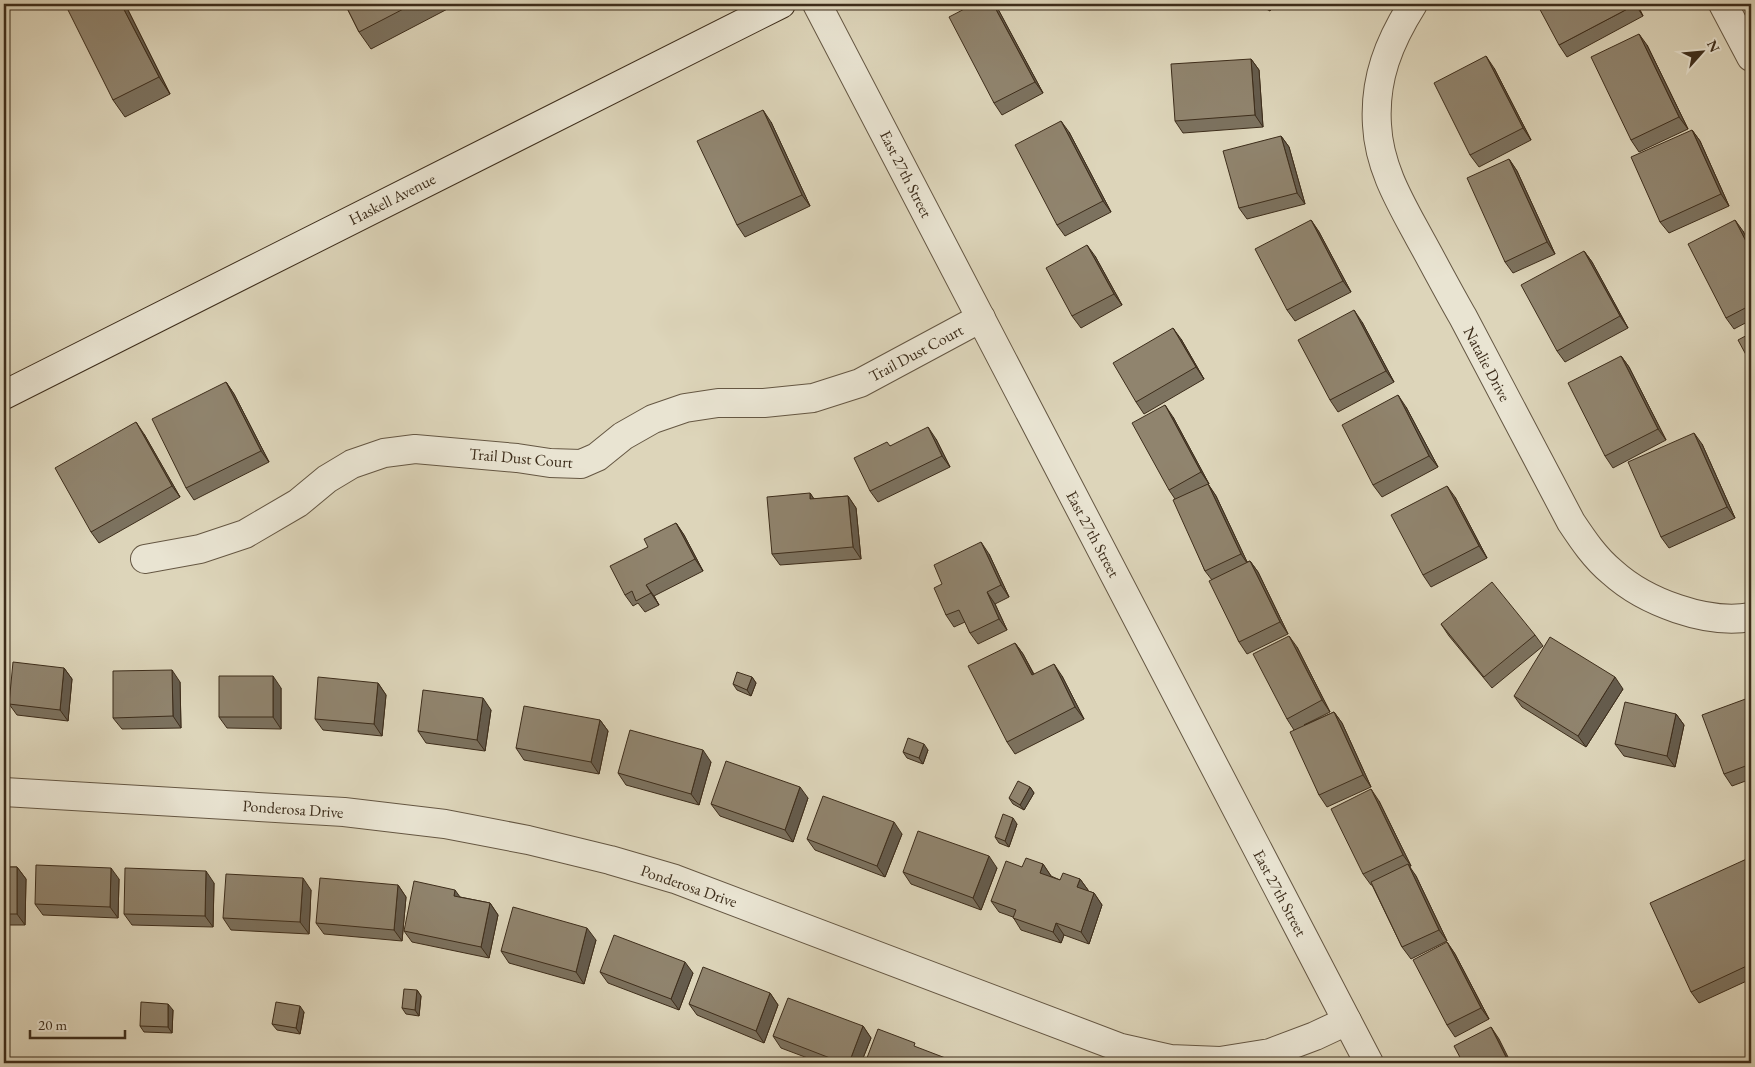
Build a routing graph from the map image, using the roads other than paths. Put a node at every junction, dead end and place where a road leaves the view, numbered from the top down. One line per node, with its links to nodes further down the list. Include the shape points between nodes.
1 (817, 4): 6 (street, East 27th Street)
2 (1413, 4): 9 (street, Natalie Drive, via 1397,28 1385,59 1378,92 1377,125 1382,158 1393,190 1571,522 1589,549 1640,592 1681,610 1713,618)
3 (1723, 4): 5 (street)
4 (773, 6): 7 (street, Haskell Avenue)
5 (1751, 57)
6 (981, 318): 8 (street, Trail Dust Court, via 860,383 813,398 685,408 653,419 623,436 597,457 581,464 415,449 384,453 352,464 327,479 298,504 245,534 200,549); 11 (street, East 27th Street)
7 (4, 395)
8 (145, 559)
9 (1751, 617)
10 (4, 792): 11 (street, Ponderosa Drive, via 344,812 444,824 528,840 675,880 1121,1048 1170,1058 1220,1061 1270,1053)
11 (1347, 1020): 12 (street, East 27th Street)
12 (1369, 1063)

